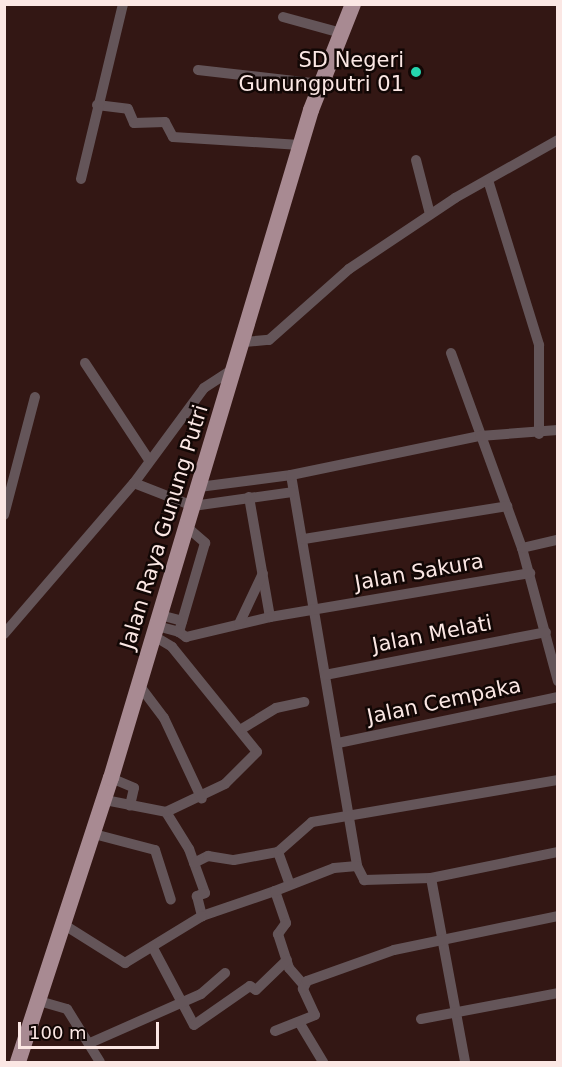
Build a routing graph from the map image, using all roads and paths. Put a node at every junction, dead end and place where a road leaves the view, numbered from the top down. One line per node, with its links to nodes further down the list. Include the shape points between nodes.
1 (123, 4): 7 (street)
2 (353, 4): 4 (main road, Jalan Raya Gunung Putri)
3 (283, 17): 4 (street)
4 (341, 33): 6 (main road, Jalan Raya Gunung Putri)
5 (198, 70): 6 (street)
6 (320, 84): 9 (main road, Jalan Raya Gunung Putri)
7 (97, 105): 9 (street, via 128,108 135,123 165,122 173,136); 11 (street)
8 (558, 140): 12 (street)
9 (300, 145): 14 (main road, Jalan Raya Gunung Putri)
10 (416, 160): 13 (street)
11 (81, 179)
12 (488, 180): 13 (street); 20 (street, via 539,345)
13 (430, 214): 14 (street, via 343,274 269,340)
14 (243, 342): 17 (main road, Jalan Raya Gunung Putri)
15 (452, 353): 21 (street)
16 (85, 363): 22 (street)
17 (232, 370): 22 (street, via 204,388); 25 (main road, Jalan Raya Gunung Putri)
18 (35, 397): 30 (street)
19 (558, 430): 20 (street)
20 (539, 434): 21 (street)
21 (480, 436): 23 (street); 29 (street)
22 (149, 460): 24 (street)
23 (291, 475): 25 (street); 26 (street)
24 (134, 483): 28 (street); 42 (street)
25 (198, 487): 28 (main road, Jalan Raya Gunung Putri)
26 (292, 492): 27 (street); 32 (street)
27 (249, 497): 28 (street); 35 (street)
28 (193, 506): 31 (main road, Jalan Raya Gunung Putri)
29 (507, 506): 32 (street); 34 (street)
30 (4, 515)
31 (188, 528): 40 (main road, Jalan Raya Gunung Putri); 41 (street, via 205,543)
32 (304, 539): 37 (street)
33 (558, 540): 34 (street)
34 (522, 548): 36 (street)
35 (263, 573): 38 (street); 39 (street)
36 (530, 573): 37 (street, Jalan Sakura); 43 (street)
37 (315, 611): 38 (street, Jalan Sakura); 44 (street)
38 (270, 616): 39 (street, Jalan Sakura)
39 (239, 624): 41 (street, Jalan Sakura, via 193,636)
40 (157, 626): 41 (street, Jalan Sakura); 46 (main road, Jalan Raya Gunung Putri); 49 (street)
41 (180, 626)
42 (4, 634)
43 (551, 638): 44 (street, Jalan Melati); 45 (street)
44 (325, 675): 50 (street)
45 (558, 681)
46 (139, 685): 51 (main road, Jalan Raya Gunung Putri); 53 (street, via 164,718)
47 (558, 697): 50 (street, Jalan Cempaka)
48 (304, 702): 49 (street, via 276,708)
49 (240, 730): 53 (street, via 257,755)
50 (338, 742): 57 (street)
51 (111, 778): 54 (main road, Jalan Raya Gunung Putri); 55 (street, via 134,788)
52 (558, 780): 57 (street)
53 (202, 799): 56 (street)
54 (105, 800): 55 (street); 58 (main road, Jalan Raya Gunung Putri)
55 (130, 806): 56 (street)
56 (166, 812): 61 (street)
57 (349, 816): 59 (street, via 312,822); 62 (street)
58 (94, 834): 66 (street, via 155,850); 69 (main road, Jalan Raya Gunung Putri)
59 (278, 852): 61 (street, via 234,860 208,856); 64 (street)
60 (558, 852): 63 (street)
61 (194, 863): 67 (street, via 205,893 197,896)
62 (357, 866): 63 (street, via 372,884); 64 (street)
63 (431, 878): 70 (street)
64 (289, 883): 65 (street)
65 (275, 891): 67 (street); 72 (street, via 286,923 278,934)
66 (171, 900)
67 (202, 916): 71 (street)
68 (558, 916): 70 (street)
69 (66, 926): 71 (street, via 124,963); 76 (main road, Jalan Raya Gunung Putri)
70 (443, 939): 74 (street, via 376,955); 78 (street)
71 (153, 948): 77 (street)
72 (286, 960): 74 (street); 77 (street, via 260,987 250,986 194,1024)
73 (225, 973): 77 (street)
74 (304, 985): 80 (street, via 315,1012)
75 (558, 993): 78 (street)
76 (39, 1001): 82 (street, via 61,1004); 83 (main road, Jalan Raya Gunung Putri)
77 (180, 1004): 82 (street)
78 (456, 1012): 79 (street); 86 (street)
79 (421, 1019)
80 (299, 1022): 81 (street); 85 (street)
81 (275, 1031)
82 (90, 1043): 84 (street)
83 (18, 1062)
84 (100, 1062)
85 (323, 1062)
86 (465, 1062)

